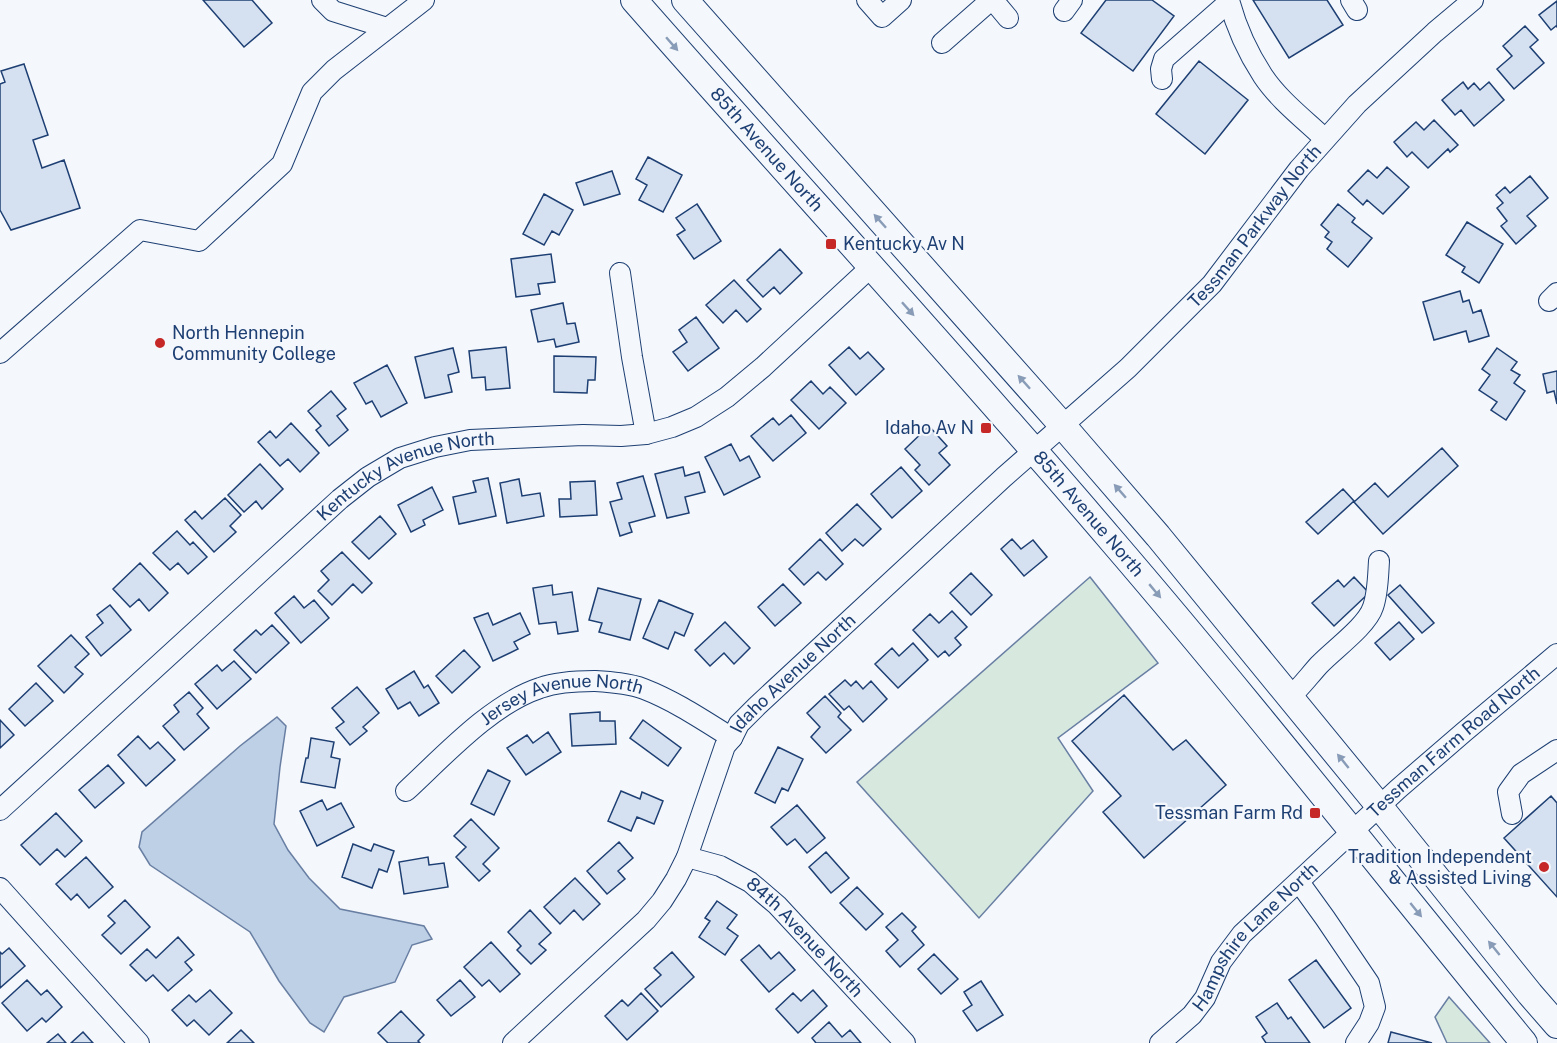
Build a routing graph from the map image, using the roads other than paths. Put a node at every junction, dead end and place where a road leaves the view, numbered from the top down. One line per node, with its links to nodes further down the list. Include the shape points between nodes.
1 (322, 0): 11 (street, via 333,11)
2 (424, 0): 11 (street)
3 (634, 0): 15 (main road, 85th Avenue North, one-way to 15)
4 (685, 0): 18 (main road, one-way to 4)
5 (867, 0): 6 (street, via 882,17)
6 (900, 0)
7 (992, 0): 10 (street); 12 (street)
8 (1473, 0): 14 (street, Tessman Parkway North, via 1357,104)
9 (1229, 1): 13 (street, via 1164,59); 14 (street, via 1245,44 1264,77)
10 (1008, 18)
11 (387, 28): 17 (street, via 312,92 282,164 199,241 140,230)
12 (942, 43)
13 (1162, 79)
14 (1325, 139): 18 (street, Tessman Parkway North, via 1212,284)
15 (871, 267): 19 (street, Kentucky Avenue North, via 727,397 696,417); 20 (main road, 85th Avenue North, one-way to 20)
16 (620, 273): 19 (street)
17 (0, 353)
18 (1063, 426): 20 (street, Tessman Parkway North); 23 (main road, one-way to 18)
19 (646, 434): 28 (street, Kentucky Avenue North, via 470,440 400,459 368,477)
20 (1035, 451): 24 (street, Idaho Avenue North, via 757,706 739,724); 30 (main road, 85th Avenue North, one-way to 30)
21 (1379, 561): 23 (street, via 1372,609)
22 (1557, 654): 27 (street, Tessman Farm Road North)
23 (1290, 697): 27 (main road, one-way to 23)
24 (732, 738): 26 (street, Jersey Avenue North, via 674,702 642,688 573,681 539,688 509,703 480,723); 31 (street, Idaho Avenue North, via 716,769)
25 (1557, 750): 29 (street, via 1521,774 1508,792)
26 (406, 791)
27 (1380, 807): 30 (street, Tessman Farm Road North); 34 (main road, one-way to 27)
28 (0, 810)
29 (1512, 814)
30 (1353, 832): 32 (street, Hampshire Lane North); 40 (main road, 85th Avenue North, one-way to 40)
31 (687, 857): 36 (street, Idaho Avenue North, via 672,886 646,920); 37 (street, 84th Avenue North, via 720,866 750,882 777,905)
32 (1299, 882): 38 (street, Hampshire Lane North, via 1242,934 1221,962 1205,998); 39 (street, via 1369,983 1375,1007)
33 (0, 888): 35 (street)
34 (1557, 1025)
35 (139, 1043)
36 (513, 1043)
37 (905, 1043)
38 (1160, 1043)
39 (1356, 1043)
40 (1524, 1043)

